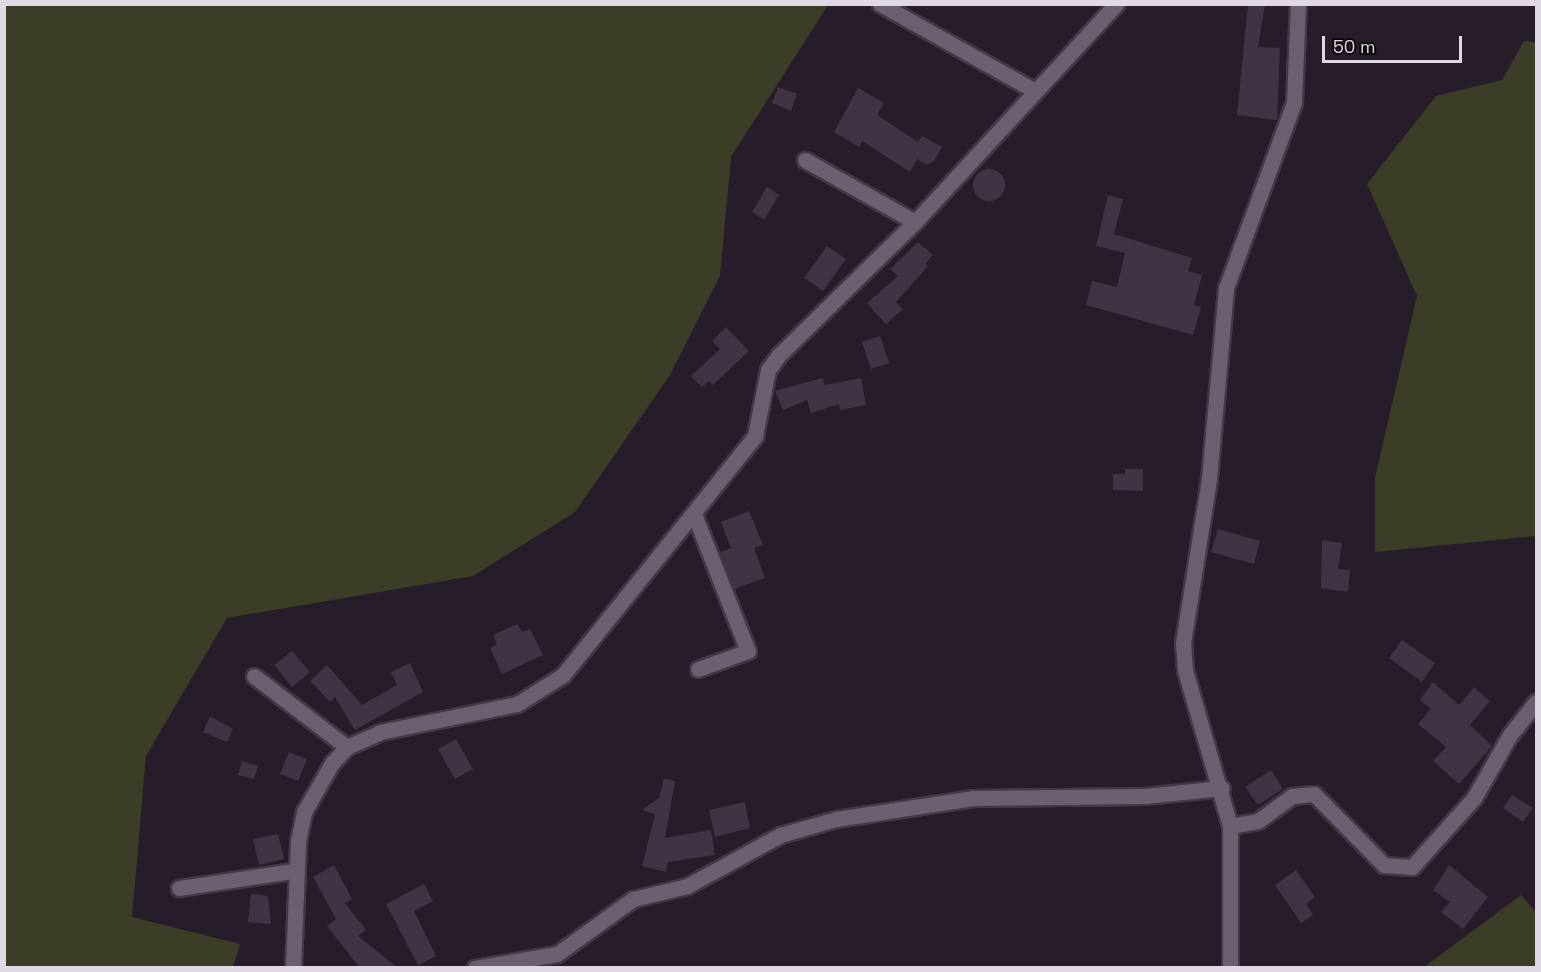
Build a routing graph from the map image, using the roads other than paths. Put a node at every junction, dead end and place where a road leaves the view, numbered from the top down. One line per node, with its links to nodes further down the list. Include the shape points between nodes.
1 (880, 4): 4 (street)
2 (1116, 4): 4 (street)
3 (1298, 4): 12 (street, via 1294,102 1226,288 1209,479 1183,643 1185,670)
4 (1033, 90): 6 (street)
5 (805, 160): 6 (street)
6 (915, 222): 7 (street, via 777,356 768,370 755,436)
7 (694, 514): 8 (street, via 748,651); 11 (street, via 590,646 541,691 517,704 380,732)
8 (698, 669)
9 (254, 676): 11 (street)
10 (1536, 702): 13 (street, via 1510,735 1474,798 1412,867 1384,865 1314,795 1292,796 1258,821)
11 (347, 747): 14 (street, via 314,788 304,812)
12 (1222, 788): 13 (street); 17 (street, via 1146,796 973,798 836,819 780,836 687,886 633,899 557,954)
13 (1230, 826): 18 (street)
14 (294, 871): 15 (street); 16 (street)
15 (180, 888)
16 (293, 968)
17 (475, 968)
18 (1230, 968)

